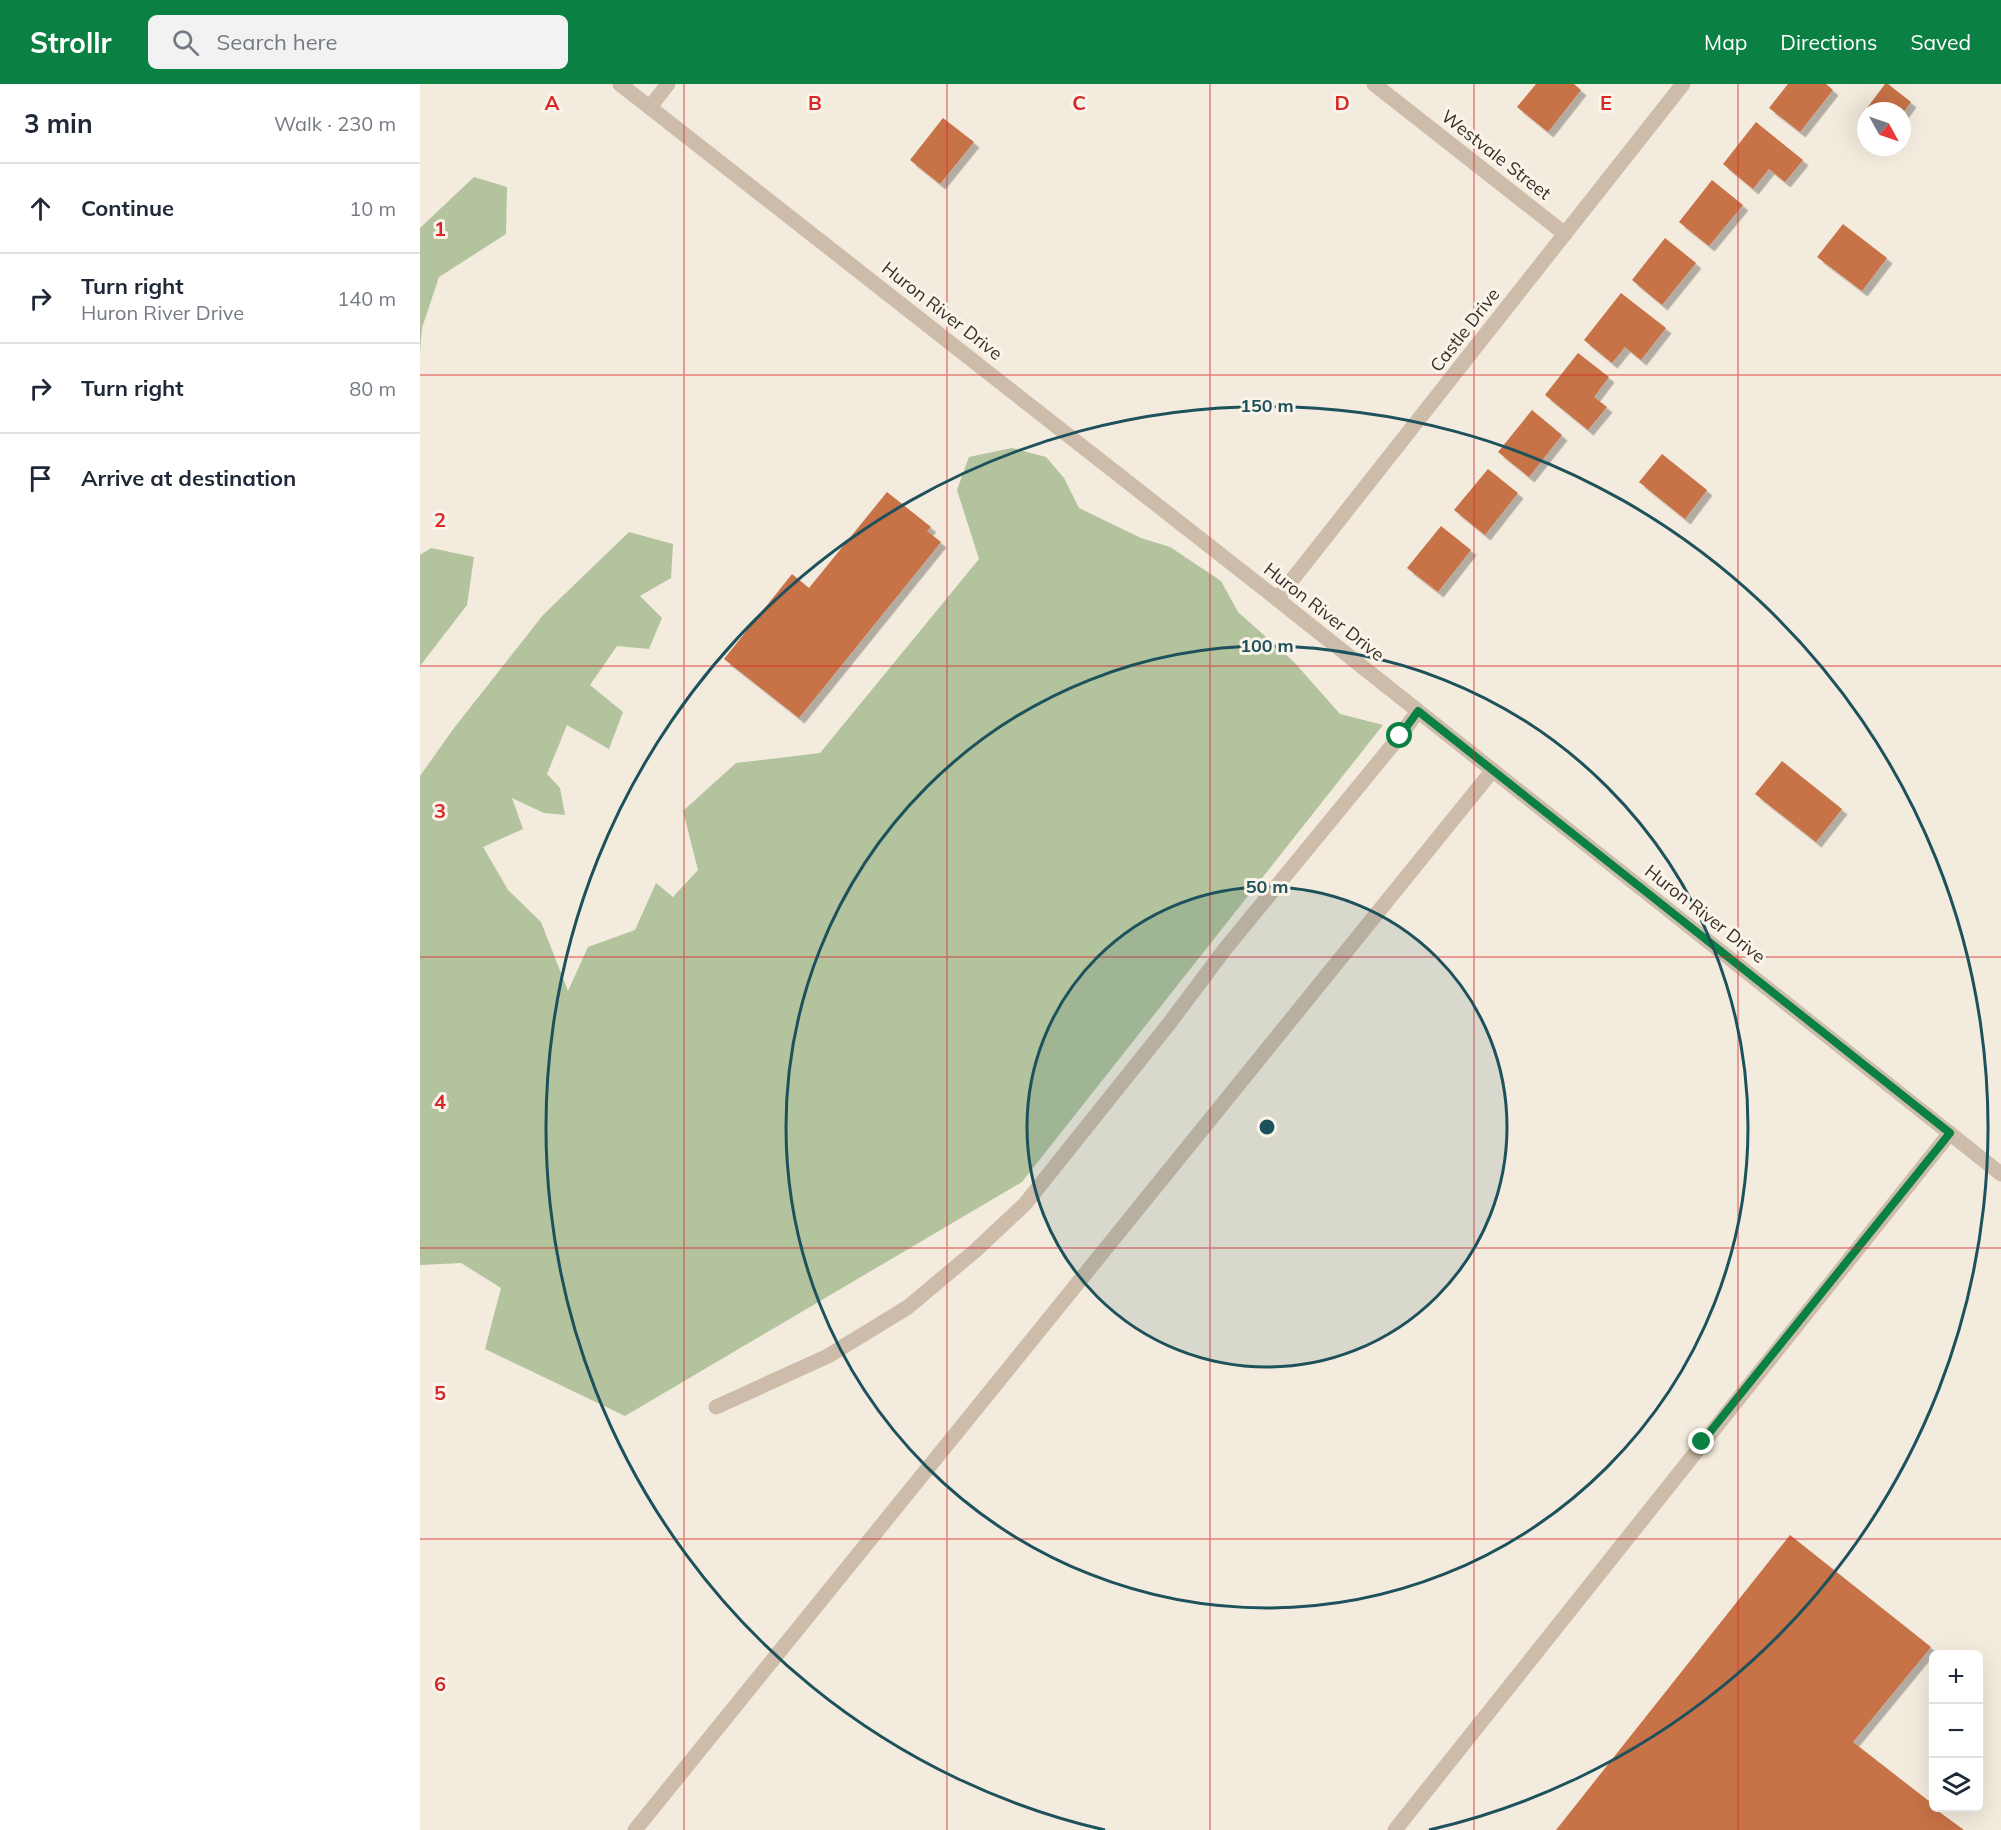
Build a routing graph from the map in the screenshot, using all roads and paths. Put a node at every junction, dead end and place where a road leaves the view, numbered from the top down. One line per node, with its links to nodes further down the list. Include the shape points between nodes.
1 (620, 84): 5 (street, Huron River Drive)
2 (668, 84): 5 (street)
3 (1374, 84): 6 (street, Westvale Street)
4 (1683, 84): 6 (street, Castle Drive)
5 (650, 107): 7 (street, Huron River Drive)
6 (1565, 234): 7 (street, Castle Drive)
7 (1277, 599): 8 (street, Huron River Drive)
8 (1418, 711): 9 (street, Huron River Drive); 12 (street, via 1025,1204 908,1306 828,1356)
9 (1493, 770): 10 (street, Huron River Drive); 13 (street)
10 (1950, 1133): 11 (street, Huron River Drive); 14 (street)
11 (2001, 1174)
12 (716, 1407)
13 (635, 1830)
14 (1395, 1830)

